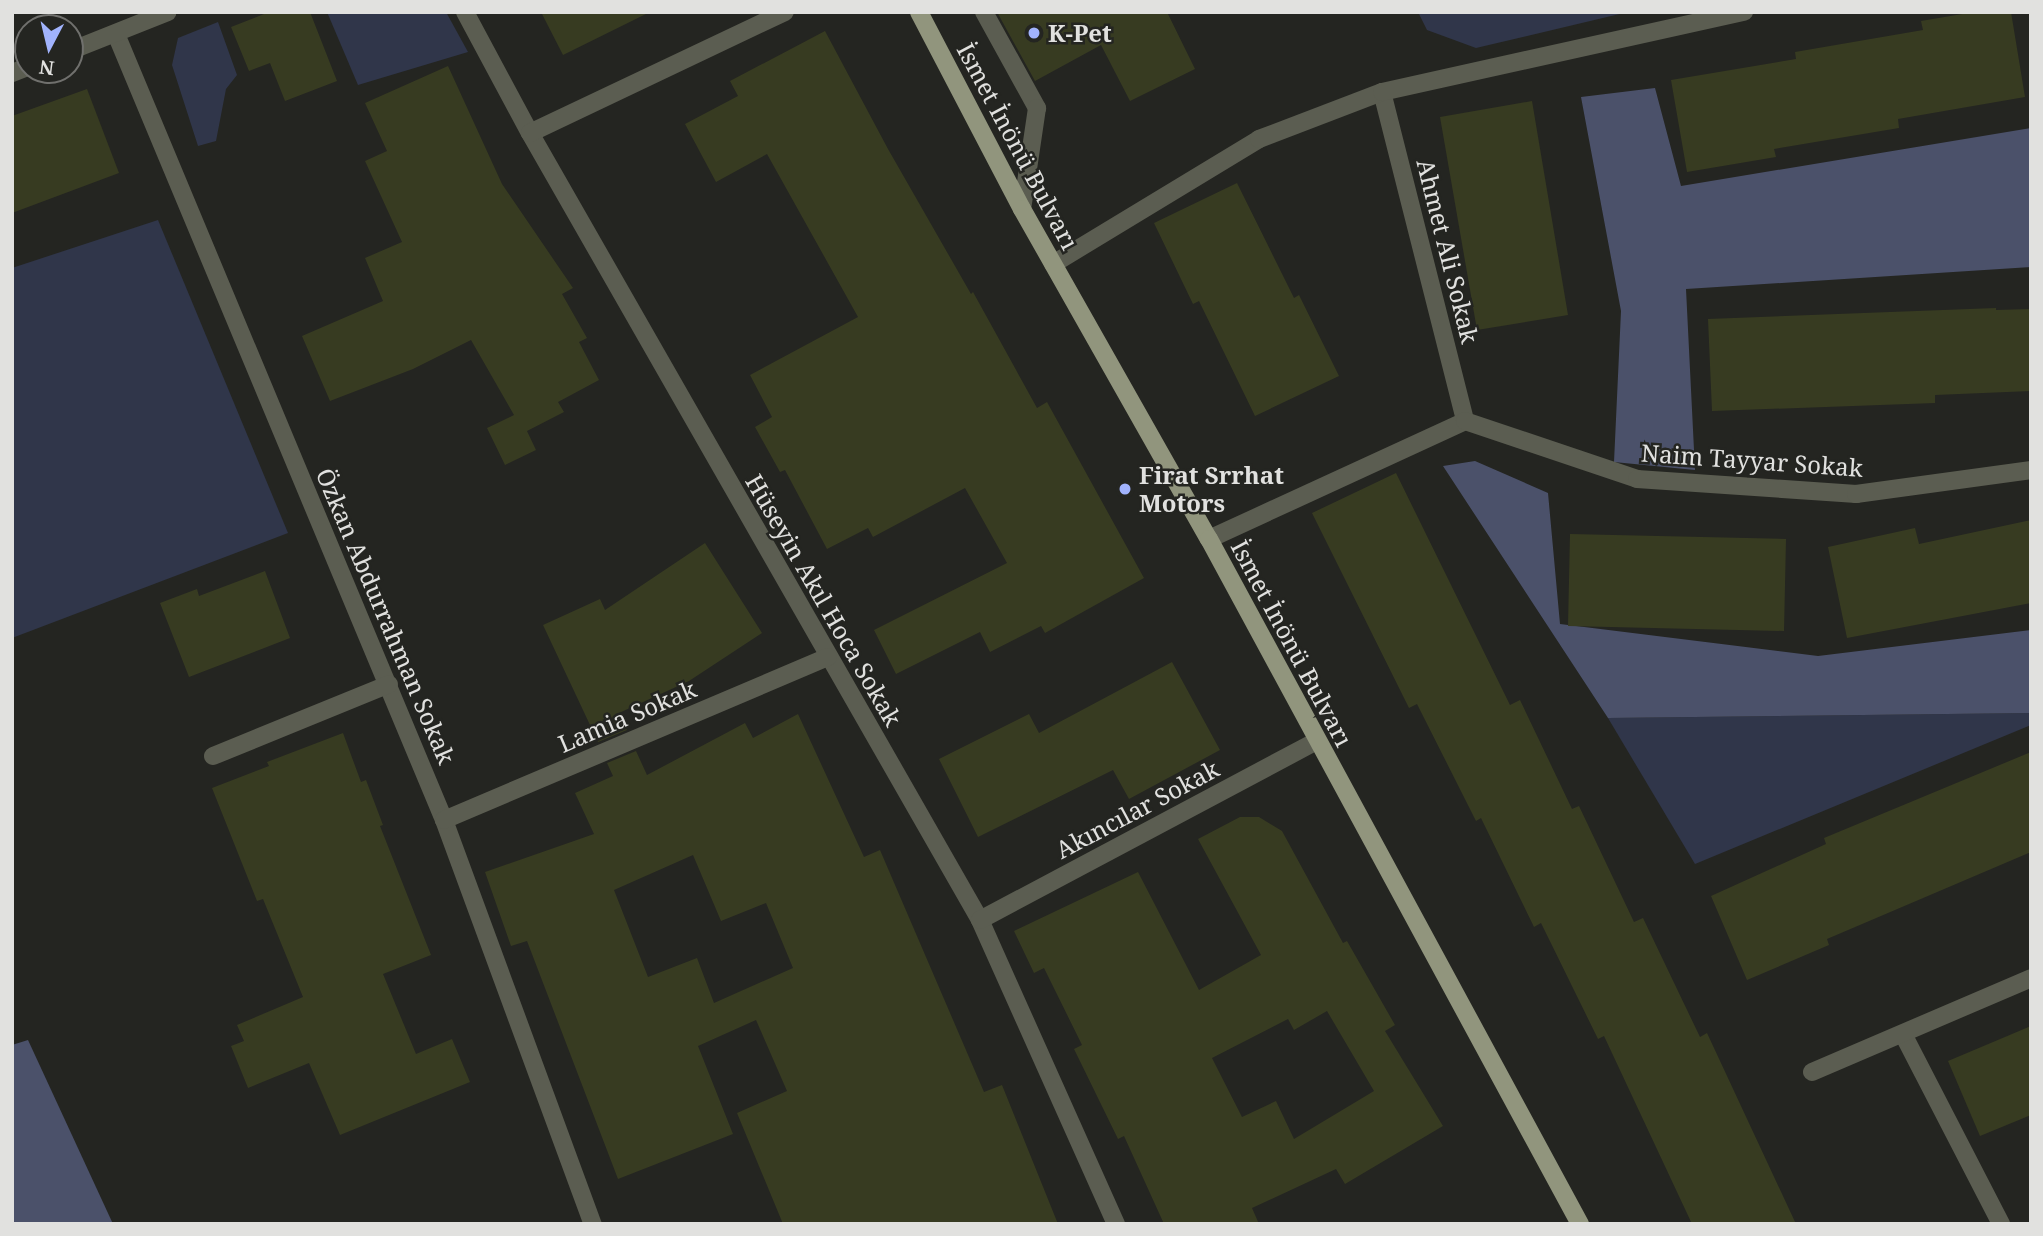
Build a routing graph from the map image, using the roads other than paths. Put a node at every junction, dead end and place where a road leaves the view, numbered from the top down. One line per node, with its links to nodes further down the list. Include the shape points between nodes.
1 (168, 12): 7 (street)
2 (465, 12): 10 (street, Hüseyin Akıl Hoca Sokak)
3 (785, 12): 10 (street)
4 (919, 12): 11 (main road, İsmet İnönü Bulvarı)
5 (985, 12): 11 (street, via 1037,108)
6 (1744, 12): 9 (street)
7 (116, 34): 8 (street); 17 (street, Özkan Abdurrahman Sokak)
8 (84, 46)
9 (1382, 92): 12 (street, via 1259,139); 13 (street, Ahmet Ali Sokak)
10 (530, 133): 16 (street, Hüseyin Akıl Hoca Sokak)
11 (1022, 209): 12 (main road, İsmet İnönü Bulvarı)
12 (1053, 264): 15 (main road, İsmet İnönü Bulvarı)
13 (1465, 421): 14 (street, Naim Tayyar Sokak, via 1637,479 1856,494); 15 (street)
14 (2031, 470)
15 (1209, 539): 18 (main road, İsmet İnönü Bulvarı)
16 (828, 657): 20 (street, Lamia Sokak); 21 (street, Hüseyin Akıl Hoca Sokak)
17 (389, 684): 19 (street); 20 (street, Özkan Abdurrahman Sokak)
18 (1317, 741): 21 (street, Akıncılar Sokak); 27 (main road, İsmet İnönü Bulvarı)
19 (213, 755)
20 (444, 820): 25 (street, Özkan Abdurrahman Sokak)
21 (980, 920): 26 (street, Hüseyin Akıl Hoca Sokak)
22 (2031, 978): 23 (street)
23 (1903, 1034): 24 (street); 28 (street)
24 (1811, 1072)
25 (593, 1224)
26 (1116, 1224)
27 (1580, 1224)
28 (2001, 1224)

